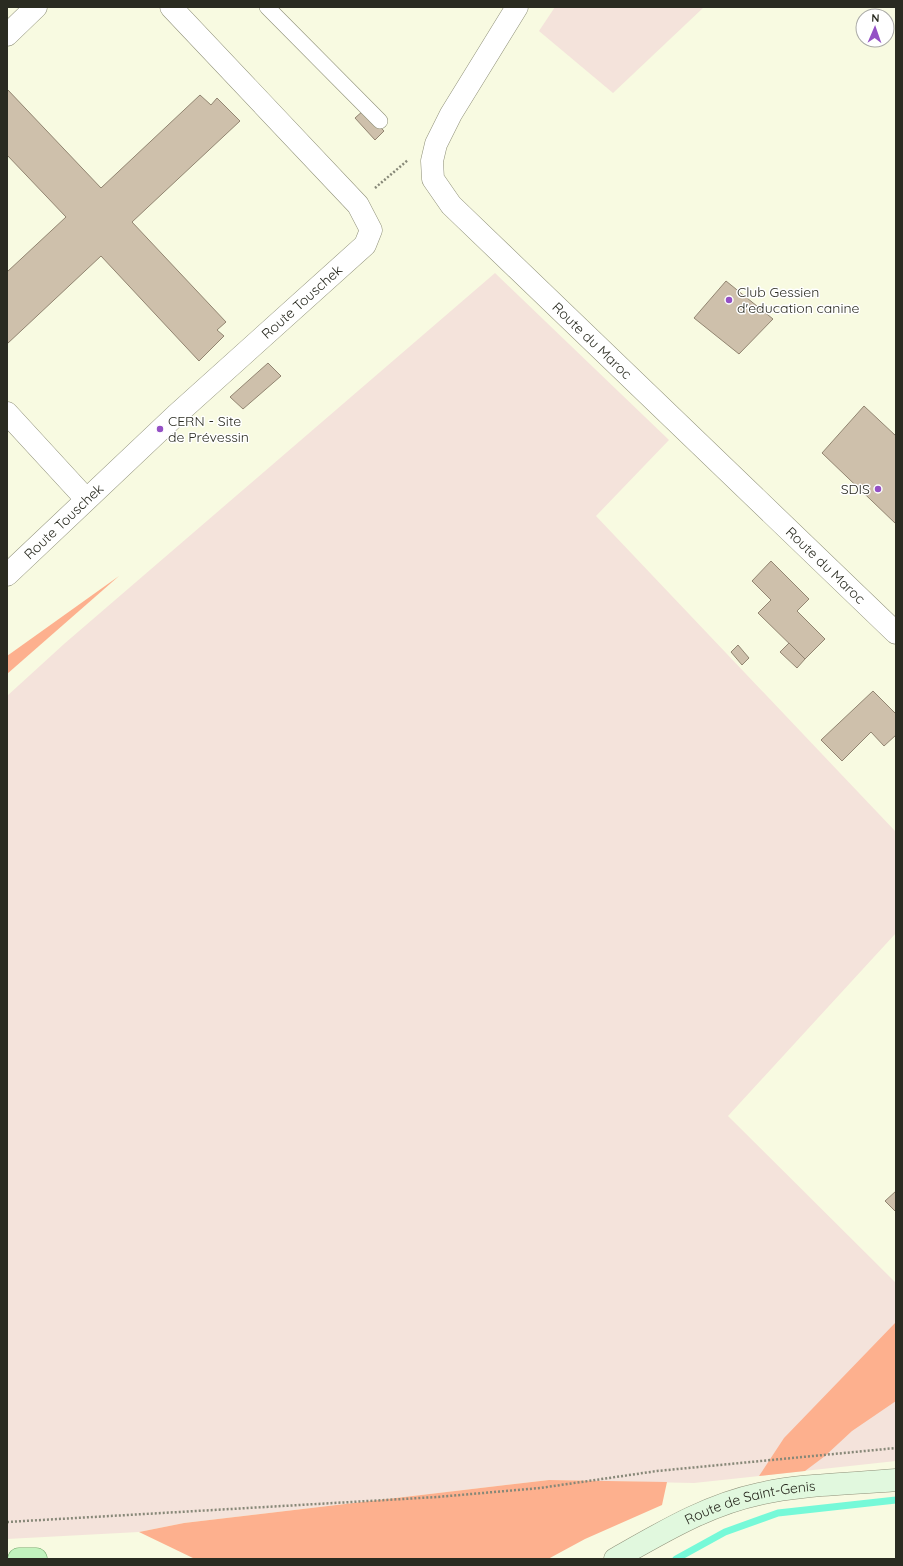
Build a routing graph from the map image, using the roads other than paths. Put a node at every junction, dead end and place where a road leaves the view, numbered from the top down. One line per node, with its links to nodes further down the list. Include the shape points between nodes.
1 (36, 7): 5 (street)
2 (171, 7): 8 (street, Route Touschek, via 358,205 371,230 365,245 186,405)
3 (267, 7): 6 (lane)
4 (517, 7): 10 (street, Route du Maroc, via 451,114 436,144 432,161 433,179 451,205)
5 (7, 35)
6 (380, 121)
7 (7, 413): 8 (street)
8 (86, 499): 9 (street, Route Touschek)
9 (7, 575)
10 (896, 633)
11 (896, 1480): 14 (main road, Route de Saint-Genis, via 786,1489 759,1494 677,1524)
12 (19, 1559): 13 (main road)
13 (36, 1559)
14 (615, 1559)

